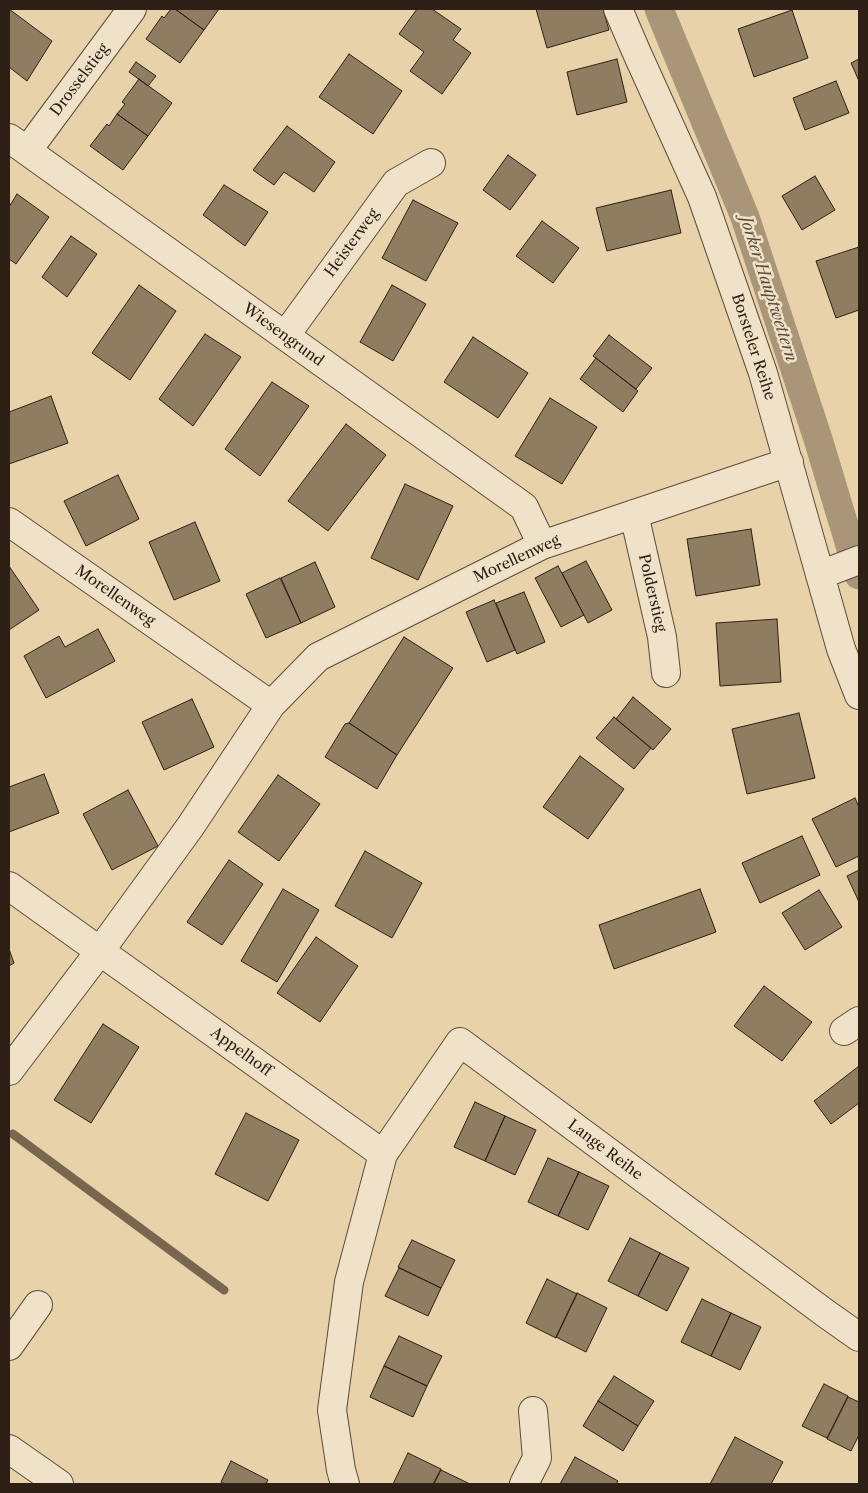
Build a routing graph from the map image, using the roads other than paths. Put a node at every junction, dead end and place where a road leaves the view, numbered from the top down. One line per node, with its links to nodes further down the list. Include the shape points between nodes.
1 (132, 9): 3 (street, Drosselstieg)
2 (618, 9): 6 (street, Borsteler Reihe, via 702,197 763,373)
3 (18, 144): 5 (street, Wiesengrund)
4 (431, 163): 5 (street, Heisterweg, via 396,183)
5 (285, 336): 9 (street, Wiesengrund, via 524,507)
6 (789, 462): 7 (street, Morellenweg); 11 (street, Borsteler Reihe)
7 (634, 514): 9 (street, Morellenweg); 12 (street, Polderstieg, via 662,637)
8 (9, 522): 14 (street, Morellenweg)
9 (542, 545): 14 (street, Morellenweg, via 318,657)
10 (859, 560): 11 (street)
11 (827, 572): 13 (street, Borsteler Reihe, via 841,649)
12 (666, 673)
13 (859, 695)
14 (271, 705): 16 (street, Morellenweg, via 190,826)
15 (9, 886): 16 (street, Appelhoff)
16 (100, 951): 17 (street); 18 (street, Appelhoff)
17 (9, 1071)
18 (383, 1154): 20 (street, Lange Reihe, via 460,1042); 25 (street, Lange Reihe, via 349,1282 332,1410)
19 (38, 1305): 21 (street)
20 (859, 1337)
21 (9, 1346)
22 (533, 1411): 26 (street, via 537,1458)
23 (9, 1449): 24 (street)
24 (59, 1484)
25 (346, 1484)
26 (524, 1484)

